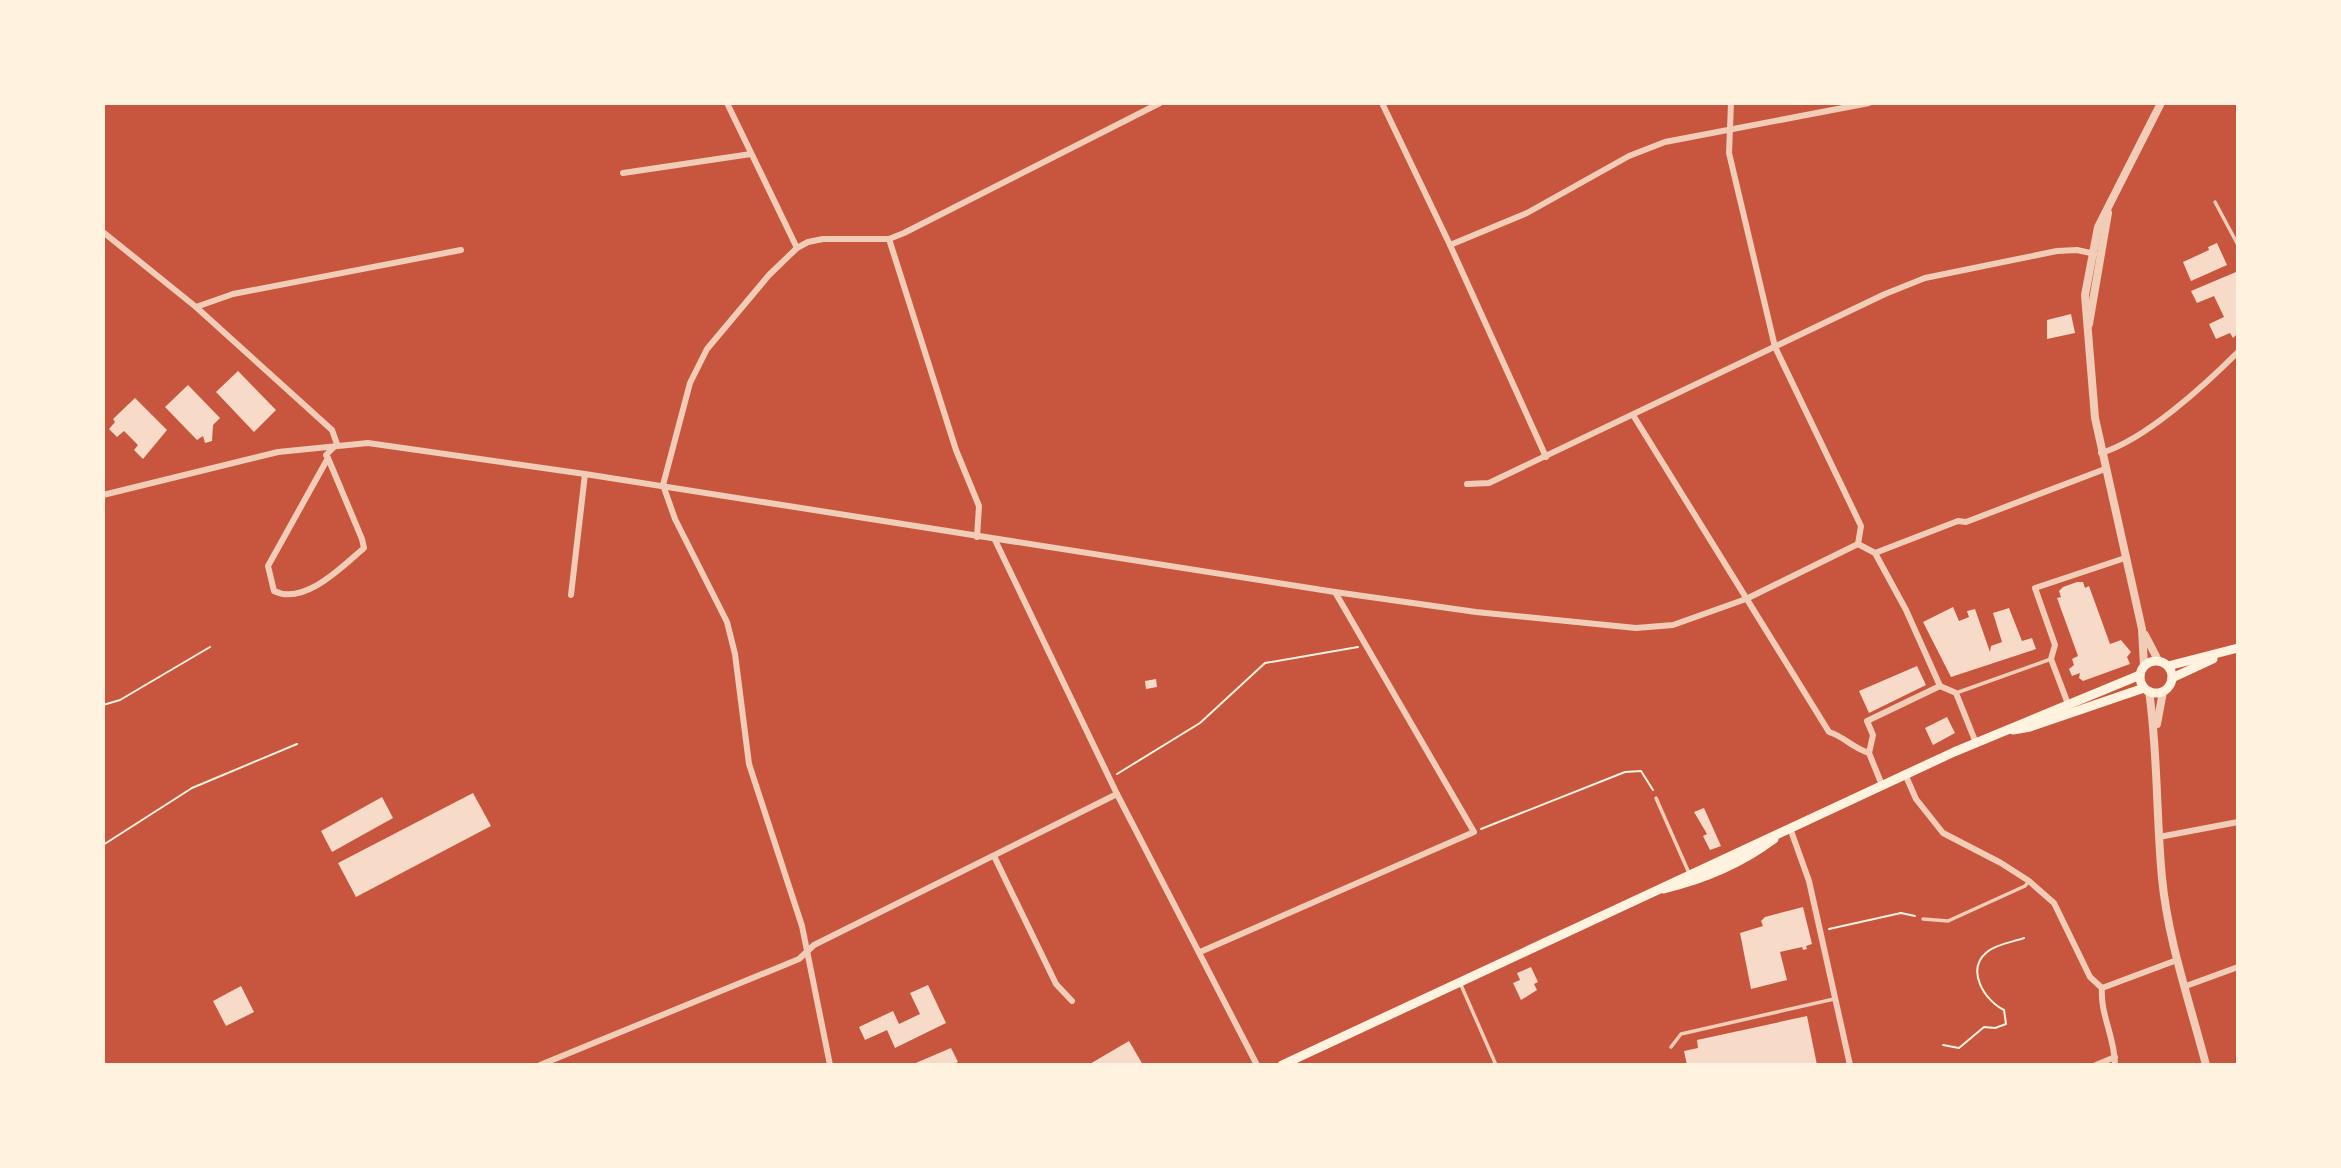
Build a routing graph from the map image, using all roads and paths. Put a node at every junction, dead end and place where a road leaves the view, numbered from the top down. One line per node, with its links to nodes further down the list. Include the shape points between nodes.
1 (727, 103): 8 (street)
2 (1160, 103): 13 (street)
3 (1382, 103): 14 (street)
4 (1731, 103): 7 (street)
5 (1869, 103): 7 (street)
6 (2161, 103): 11 (street)
7 (1728, 130): 14 (street, via 1665,142 1629,156 1527,213); 22 (street, via 1732,166)
8 (751, 154): 9 (street); 16 (street)
9 (624, 173)
10 (2215, 202): 15 (lane)
11 (2109, 209): 18 (street); 19 (street)
12 (103, 232): 20 (street)
13 (888, 239): 16 (street, via 824,239); 34 (street, via 956,450 979,506)
14 (1450, 245): 27 (street)
15 (2238, 245)
16 (797, 248): 32 (street, via 707,349 690,383)
17 (461, 250): 20 (street, via 233,294)
18 (2091, 253): 19 (street); 21 (street, via 2085,295); 22 (street, via 2057,251 1925,278)
19 (2101, 255): 21 (street)
20 (196, 307): 25 (street, via 320,416)
21 (2089, 324): 26 (street)
22 (1775, 347): 24 (street); 36 (street, via 1861,526)
23 (2238, 352): 26 (street, via 2206,383 2120,447)
24 (1633, 415): 27 (street); 41 (street)
25 (337, 444): 28 (street); 30 (street, via 403,446); 33 (street, via 278,452)
26 (2101, 453): 29 (street)
27 (1546, 457): 31 (street, via 1489,483)
28 (328, 458): 28 (street, via 363,548 334,574 286,597 274,591 268,566)
29 (2105, 469): 37 (street); 38 (street)
30 (586, 474): 32 (street); 40 (street)
31 (1467, 484)
32 (663, 485): 34 (street); 80 (street, via 675,519 727,622 749,764)
33 (103, 495)
34 (977, 537): 35 (street)
35 (995, 540): 39 (street); 64 (street)
36 (1858, 544): 37 (street); 41 (street)
37 (1875, 552): 52 (street)
38 (2125, 558): 42 (street); 47 (street, via 2035,588 2055,645)
39 (1335, 592): 41 (street, via 1636,628 1672,625); 43 (street)
40 (571, 595)
41 (1746, 599): 62 (street, via 1829,732 1841,736 1850,747)
42 (2142, 629): 48 (street); 50 (street)
43 (1368, 645): 64 (path, via 1265,663 1200,723); 70 (street)
44 (210, 647): 57 (path, via 120,700)
45 (2238, 648): 46 (main road)
46 (2224, 653): 49 (main road); 51 (main road)
47 (2051, 659): 55 (lane); 56 (street)
48 (2158, 660): 49 (main road); 50 (main road)
49 (2168, 666): 51 (main road)
50 (2142, 670): 53 (main road); 56 (main road)
51 (2172, 678): 54 (main road)
52 (1940, 686): 55 (street); 62 (street, via 1867,720 1873,735)
53 (2146, 690): 54 (main road); 58 (main road); 59 (street)
54 (2163, 692): 59 (street)
55 (1956, 693): 60 (street)
56 (2068, 704): 58 (main road)
57 (103, 705)
58 (2007, 731): 60 (main road)
59 (2155, 731): 71 (street)
60 (1976, 743): 63 (main road)
61 (297, 744): 72 (path, via 192,788)
62 (1869, 753): 65 (street)
63 (1905, 775): 65 (main road); 75 (street, via 1916,799 1943,833)
64 (1110, 778): 66 (street)
65 (1882, 785): 69 (main road)
66 (1117, 794): 73 (street); 81 (street)
67 (1656, 798): 70 (path, via 1642,771 1625,772); 74 (lane)
68 (2238, 822): 71 (street)
69 (1787, 830): 74 (main road); 76 (main road, via 1722,869); 78 (street, via 1804,866)
70 (1474, 832): 81 (street)
71 (2159, 837): 82 (street)
72 (103, 845)
73 (994, 856): 80 (street); 88 (street, via 1056,984)
74 (1689, 873): 76 (main road)
75 (2029, 881): 77 (lane, via 1948,921); 86 (street, via 2054,903 2090,977)
76 (1656, 891): 84 (main road)
77 (1923, 919): 78 (path, via 1901,913)
78 (1819, 931): 87 (street)
79 (2024, 938): 89 (path, via 1989,950 1982,960 1980,986 1990,1001 2004,1010 2006,1024 1984,1027 1959,1048)
80 (808, 951): 92 (street, via 799,959); 93 (street)
81 (1200, 952): 94 (street)
82 (2177, 960): 85 (street); 86 (street)
83 (2238, 967): 85 (street)
84 (1460, 983): 95 (main road); 96 (lane)
85 (2186, 986): 99 (street)
86 (2102, 988): 91 (street, via 2100,1004)
87 (1835, 998): 90 (lane, via 1681,1034); 97 (street)
88 (1072, 1001)
89 (1943, 1045)
90 (1671, 1047)
91 (2115, 1061): 98 (street)
92 (540, 1065)
93 (830, 1065)
94 (1257, 1065)
95 (1282, 1065)
96 (1496, 1065)
97 (1850, 1065)
98 (2096, 1065)
99 (2206, 1065)

